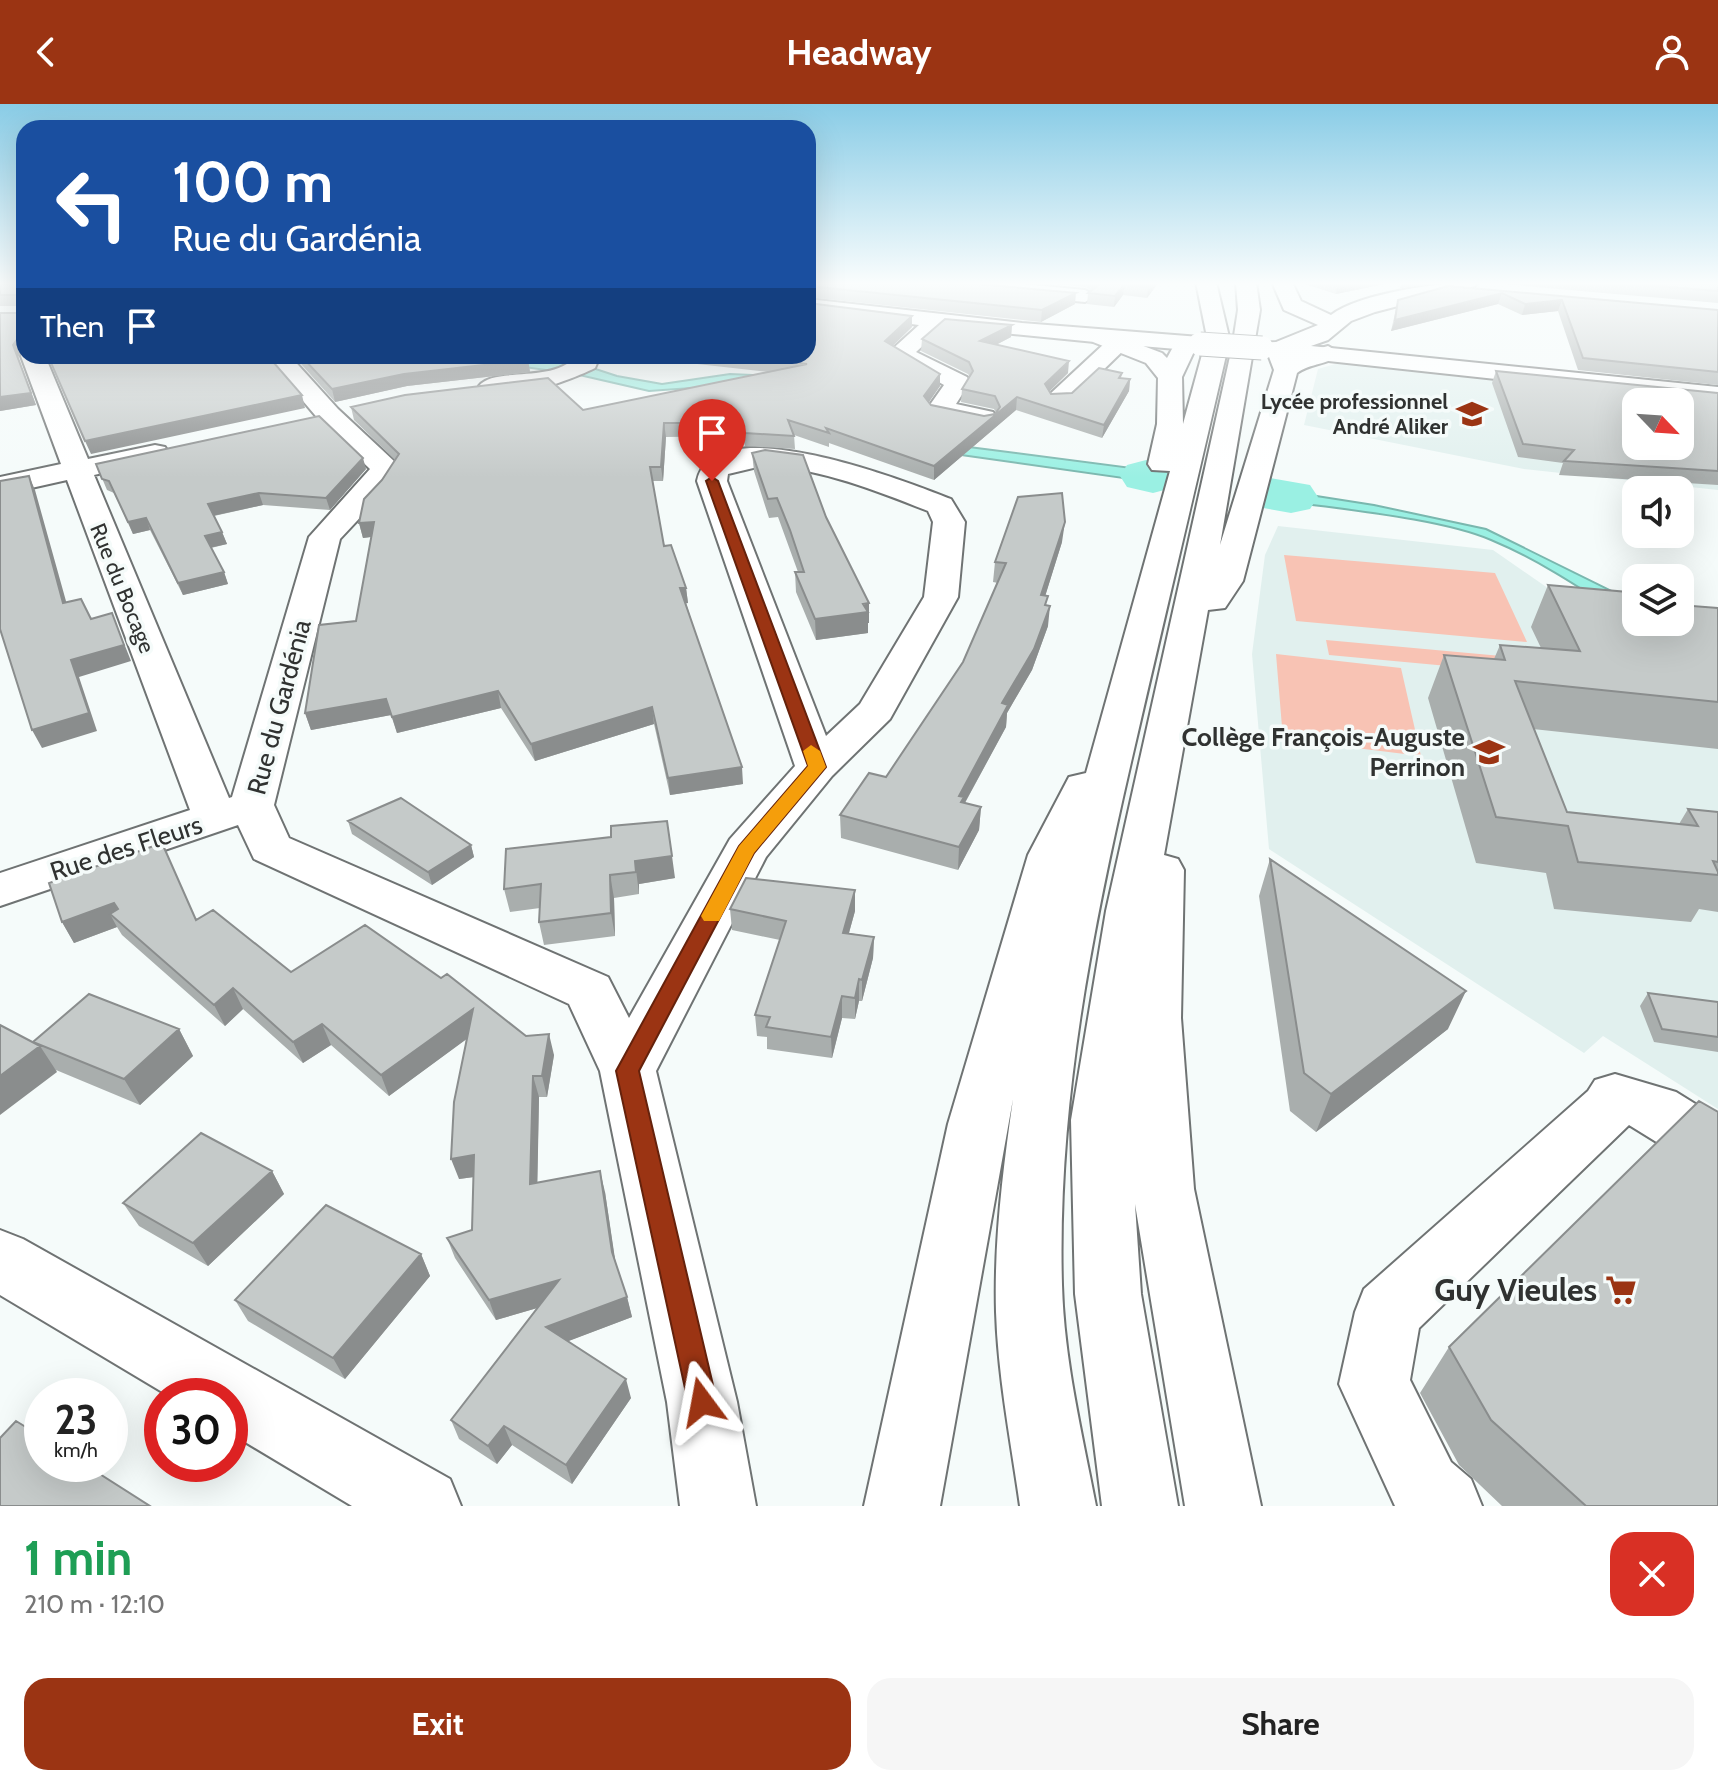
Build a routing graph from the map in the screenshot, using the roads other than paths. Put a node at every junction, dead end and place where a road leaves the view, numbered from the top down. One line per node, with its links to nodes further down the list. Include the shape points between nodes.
1 (906, 347): 16 (main road, via 900,353 958,382 940,409)
2 (976, 347): 8 (main road)
3 (1104, 347): 15 (main road)
4 (1128, 347): 12 (main road, via 1154,358)
5 (1226, 347): 7 (main road)
6 (1239, 347): 7 (main road)
7 (1235, 348): 12 (main road); 14 (main road, via 1328,353); 20 (main road); 20 (main road, via 1185,642)
8 (971, 353)
9 (36, 364): 18 (main road, Rue du Bocage)
10 (284, 364): 22 (main road, Rue du Gardénia, via 385,468 377,484 325,537)
11 (580, 364): 13 (main road, via 548,381)
12 (1170, 377): 20 (main road, via 1170,424 1153,504)
13 (471, 389)
14 (1718, 395)
15 (1059, 399)
16 (984, 418)
17 (180, 448): 18 (main road)
18 (76, 470): 19 (main road); 22 (main road, Rue du Bocage)
19 (0, 486)
20 (1143, 699): 27 (main road, via 1047,870 977,1124); 30 (main road, via 1072,911 1048,1032 1032,1190 1029,1286); 31 (main road, via 1130,911 1100,1120 1108,1294); 32 (main road, via 1163,1189)
21 (817, 767): 21 (main road, via 876,711 941,597 949,522 940,505 816,463 780,457 728,461 714,469 712,481); 24 (main road, via 746,850)
22 (233, 812): 23 (main road, Rue des Fleurs); 24 (main road, Rue du Gardénia, via 270,848 589,991)
23 (0, 890)
24 (628, 1071): 29 (main road, Rue du Gardénia, via 702,1402)
25 (1718, 1149): 33 (main road, via 1656,1109 1615,1097 1388,1312 1374,1384 1425,1488)
26 (0, 1260): 28 (main road)
27 (896, 1493)
28 (423, 1506)
29 (718, 1506)
30 (1058, 1506)
31 (1140, 1506)
32 (1223, 1506)
33 (1444, 1506)

